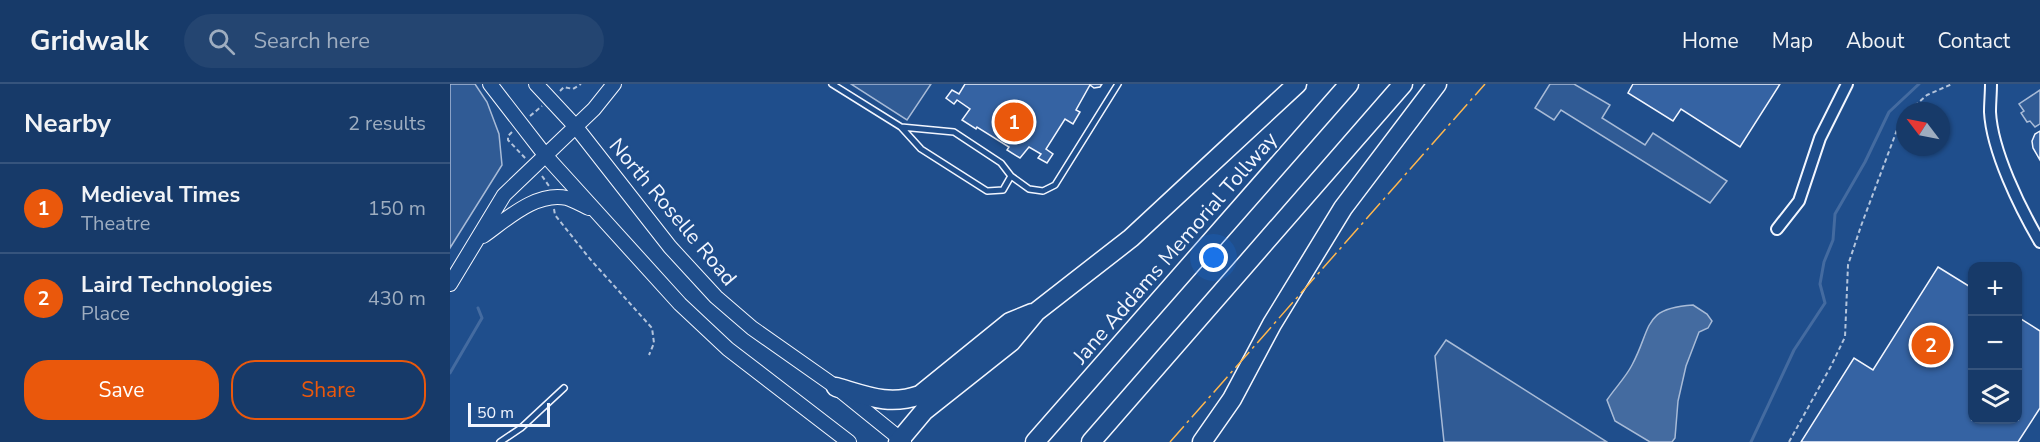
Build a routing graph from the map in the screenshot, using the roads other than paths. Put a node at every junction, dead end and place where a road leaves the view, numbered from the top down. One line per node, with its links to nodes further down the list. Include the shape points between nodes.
1 (490, 84): 14 (main road)
2 (536, 84): 12 (main road, North Roselle Road)
3 (614, 84): 12 (main road)
4 (832, 84): 13 (lane)
5 (1118, 84): 15 (lane, via 1054,184 1043,192 1029,189)
6 (1297, 84): 21 (highway, via 1131,238)
7 (1349, 84): 27 (highway, Jane Addams Memorial Tollway)
8 (1403, 84): 28 (highway)
9 (1437, 84): 29 (highway, via 1343,208 1272,324 1232,399)
10 (1847, 84): 17 (street, via 1820,138 1799,201)
11 (1991, 84): 19 (street, via 1990,114 1999,153)
12 (576, 127): 14 (main road); 22 (main road, North Roselle Road, via 702,283 752,328)
13 (901, 127): 15 (lane, via 954,132 1000,163); 15 (lane, via 921,149 987,191 1003,190)
14 (545, 155): 16 (main road); 18 (main road, via 504,195)
15 (1011, 176)
16 (594, 210): 18 (main road, via 567,198 546,198 523,208); 26 (main road, via 680,304 728,349)
17 (1777, 229)
18 (478, 239): 20 (main road)
19 (2040, 242)
20 (450, 284)
21 (1036, 312): 22 (highway, via 1010,322 920,395 891,401); 24 (highway, via 1011,342 924,411)
22 (836, 387): 24 (main road, North Roselle Road)
23 (564, 388): 25 (lane)
24 (901, 441)
25 (500, 442)
26 (849, 442)
27 (1035, 442)
28 (1091, 442)
29 (1202, 442)

